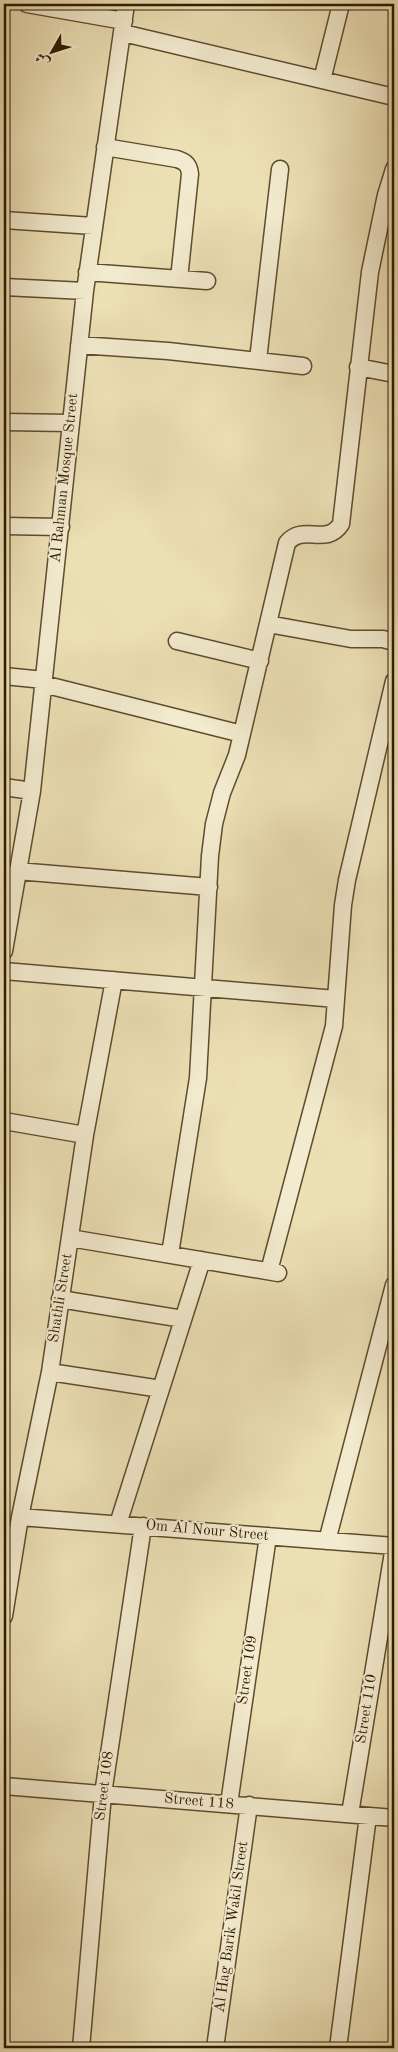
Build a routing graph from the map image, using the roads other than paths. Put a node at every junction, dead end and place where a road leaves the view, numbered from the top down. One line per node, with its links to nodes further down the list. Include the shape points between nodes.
1 (27, 4): 4 (street)
2 (126, 4): 4 (street, Al Rahman Mosque Street)
3 (341, 4): 5 (street)
4 (123, 27): 5 (street); 7 (street, Al Rahman Mosque Street)
5 (322, 80): 6 (street)
6 (394, 97)
7 (105, 147): 11 (street, Al Rahman Mosque Street); 13 (street, via 177,159 189,167)
8 (280, 169): 18 (street)
9 (394, 169): 20 (street, via 370,272)
10 (4, 220): 11 (street)
11 (93, 226): 12 (street, Al Rahman Mosque Street)
12 (87, 272): 13 (street); 16 (street, Al Rahman Mosque Street)
13 (179, 279): 14 (street)
14 (207, 281)
15 (4, 287): 16 (street)
16 (85, 291): 17 (street, Al Rahman Mosque Street)
17 (79, 346): 18 (street); 23 (street, Al Rahman Mosque Street)
18 (258, 360): 19 (street)
19 (303, 366)
20 (358, 367): 21 (street); 26 (street, via 341,524 330,534 297,535 287,543)
21 (394, 374)
22 (4, 422): 23 (street)
23 (70, 423): 25 (street, Al Rahman Mosque Street)
24 (4, 526): 25 (street)
25 (60, 527): 32 (street, Al Rahman Mosque Street)
26 (268, 624): 28 (street, via 351,639); 29 (street)
27 (176, 641): 29 (street)
28 (394, 642)
29 (260, 660): 33 (street)
30 (4, 676): 32 (street)
31 (394, 681): 42 (street, via 343,905)
32 (44, 682): 33 (street); 35 (street, Al Rahman Mosque Street)
33 (242, 734): 37 (street, via 214,824)
34 (4, 787): 35 (street)
35 (32, 791): 36 (street, Al Rahman Mosque Street)
36 (17, 870): 37 (street); 38 (street, Al Rahman Mosque Street)
37 (209, 887): 41 (street)
38 (4, 951)
39 (4, 971): 40 (street)
40 (114, 980): 41 (street); 44 (street, Shathli Street)
41 (204, 987): 42 (street); 46 (street, via 198,1078)
42 (336, 999): 47 (street, via 334,1026 275,1272)
43 (4, 1122): 44 (street)
44 (85, 1135): 45 (street, Shathli Street)
45 (70, 1238): 46 (street); 49 (street, Shathli Street)
46 (170, 1254): 47 (street)
47 (202, 1260): 50 (street)
48 (394, 1285): 57 (street)
49 (60, 1299): 50 (street); 51 (street, Shathli Street)
50 (183, 1319): 52 (street)
51 (50, 1372): 52 (street); 53 (street, Shathli Street)
52 (161, 1389): 54 (street)
53 (20, 1517): 54 (street, Om Al Nour Street); 59 (street, Shathli Street)
54 (118, 1524): 55 (street, Om Al Nour Street)
55 (143, 1526): 56 (street, Om Al Nour Street); 61 (street, Street 108)
56 (268, 1536): 57 (street, Om Al Nour Street); 62 (street, Street 109)
57 (327, 1541): 58 (street, Om Al Nour Street)
58 (394, 1546): 64 (street, Street 110)
59 (4, 1616)
60 (4, 1786): 61 (street, Street 118)
61 (103, 1794): 62 (street, Street 118); 67 (street, Street 108)
62 (229, 1804): 63 (street, Street 118)
63 (249, 1806): 64 (street, Street 118); 68 (street, Al Hag Barik Wakil Street)
64 (350, 1814): 65 (street, Street 118)
65 (368, 1816): 66 (street, Street 118); 69 (street)
66 (394, 1818)
67 (81, 2048)
68 (215, 2048)
69 (338, 2048)

